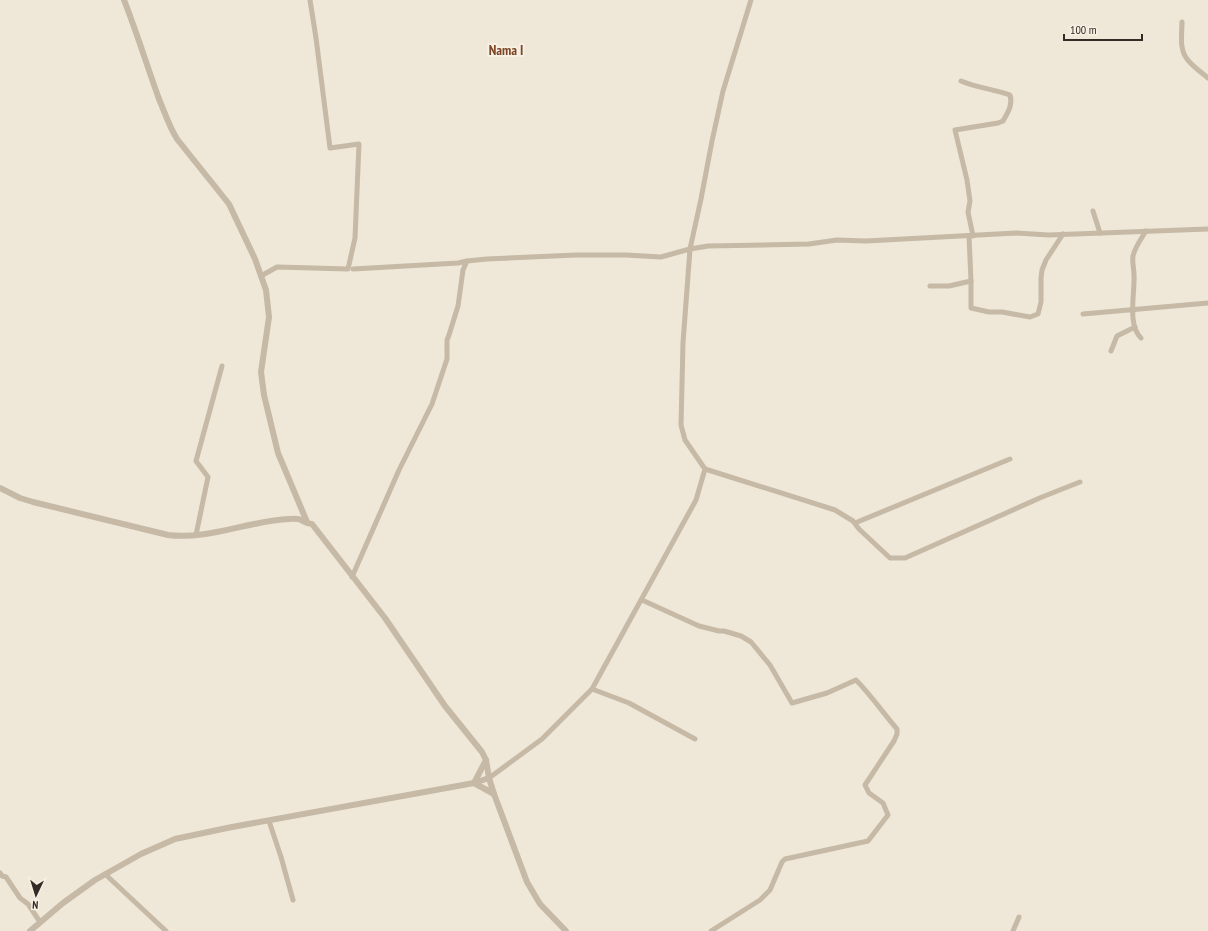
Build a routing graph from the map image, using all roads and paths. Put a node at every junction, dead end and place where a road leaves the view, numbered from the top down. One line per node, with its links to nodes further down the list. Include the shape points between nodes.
1 (124, 0): 16 (street, via 172,131 229,204)
2 (310, 0): 16 (street, via 330,148 359,144 355,238 348,269 277,267)
3 (751, 0): 13 (street, via 723,91)
4 (1182, 22): 5 (street, via 1181,41 1184,56)
5 (1208, 78)
6 (962, 81): 12 (street, via 1010,95 1011,100 1011,106 1003,121 955,130 967,180)
7 (1093, 211): 10 (street)
8 (1208, 229): 9 (street)
9 (1146, 231): 10 (street); 20 (street, via 1134,255)
10 (1100, 233): 11 (street)
11 (1063, 234): 12 (street, via 1016,233); 17 (street, via 1042,270 1038,314 1030,317 971,308)
12 (971, 236): 13 (street, via 837,240 809,244 708,246); 17 (street)
13 (690, 249): 14 (street, via 661,257 576,256); 27 (street, via 683,343 681,425 685,440)
14 (467, 261): 15 (street); 33 (street, via 463,270 458,306 447,340 447,359 432,404 399,470)
15 (353, 269)
16 (261, 276): 31 (street, via 266,290 269,317 261,372 264,395 278,453)
17 (971, 281): 18 (street, via 948,286)
18 (930, 286)
19 (1208, 303): 20 (street)
20 (1133, 310): 21 (street); 22 (street)
21 (1083, 314)
22 (1135, 327): 23 (street); 24 (street, via 1117,336)
23 (1141, 338)
24 (1111, 351)
25 (222, 366): 32 (street, via 196,461 208,477)
26 (1010, 459): 30 (street)
27 (705, 469): 30 (street, via 835,510); 34 (street, via 696,500)
28 (1080, 482): 30 (street, via 905,558 890,558)
29 (0, 488): 32 (street, via 33,502 156,532 178,536)
30 (855, 523)
31 (307, 524): 32 (street, via 300,519 281,520); 33 (street, via 312,524)
32 (196, 535)
33 (352, 577): 37 (street, via 385,618)
34 (642, 600): 35 (street); 50 (street, via 699,626 741,636 751,642 770,665 792,703 827,693 856,680 897,730 894,741 865,785 869,793 883,803 888,815 868,841 786,859 782,862 770,890 760,900)
35 (592, 689): 36 (street, via 629,703); 38 (street, via 542,738)
36 (695, 739)
37 (486, 760): 38 (street); 39 (street)
38 (489, 778): 39 (street); 40 (street)
39 (474, 783): 40 (street); 41 (street)
40 (494, 794): 49 (street, via 527,882 540,904)
41 (269, 821): 43 (street, via 174,839); 44 (street)
42 (0, 873): 46 (street, via 6,877)
43 (104, 874): 46 (street); 48 (street)
44 (293, 900)
45 (1018, 917): 51 (street)
46 (40, 922): 47 (street)
47 (30, 931)
48 (166, 931)
49 (566, 931)
50 (711, 931)
51 (1013, 931)

